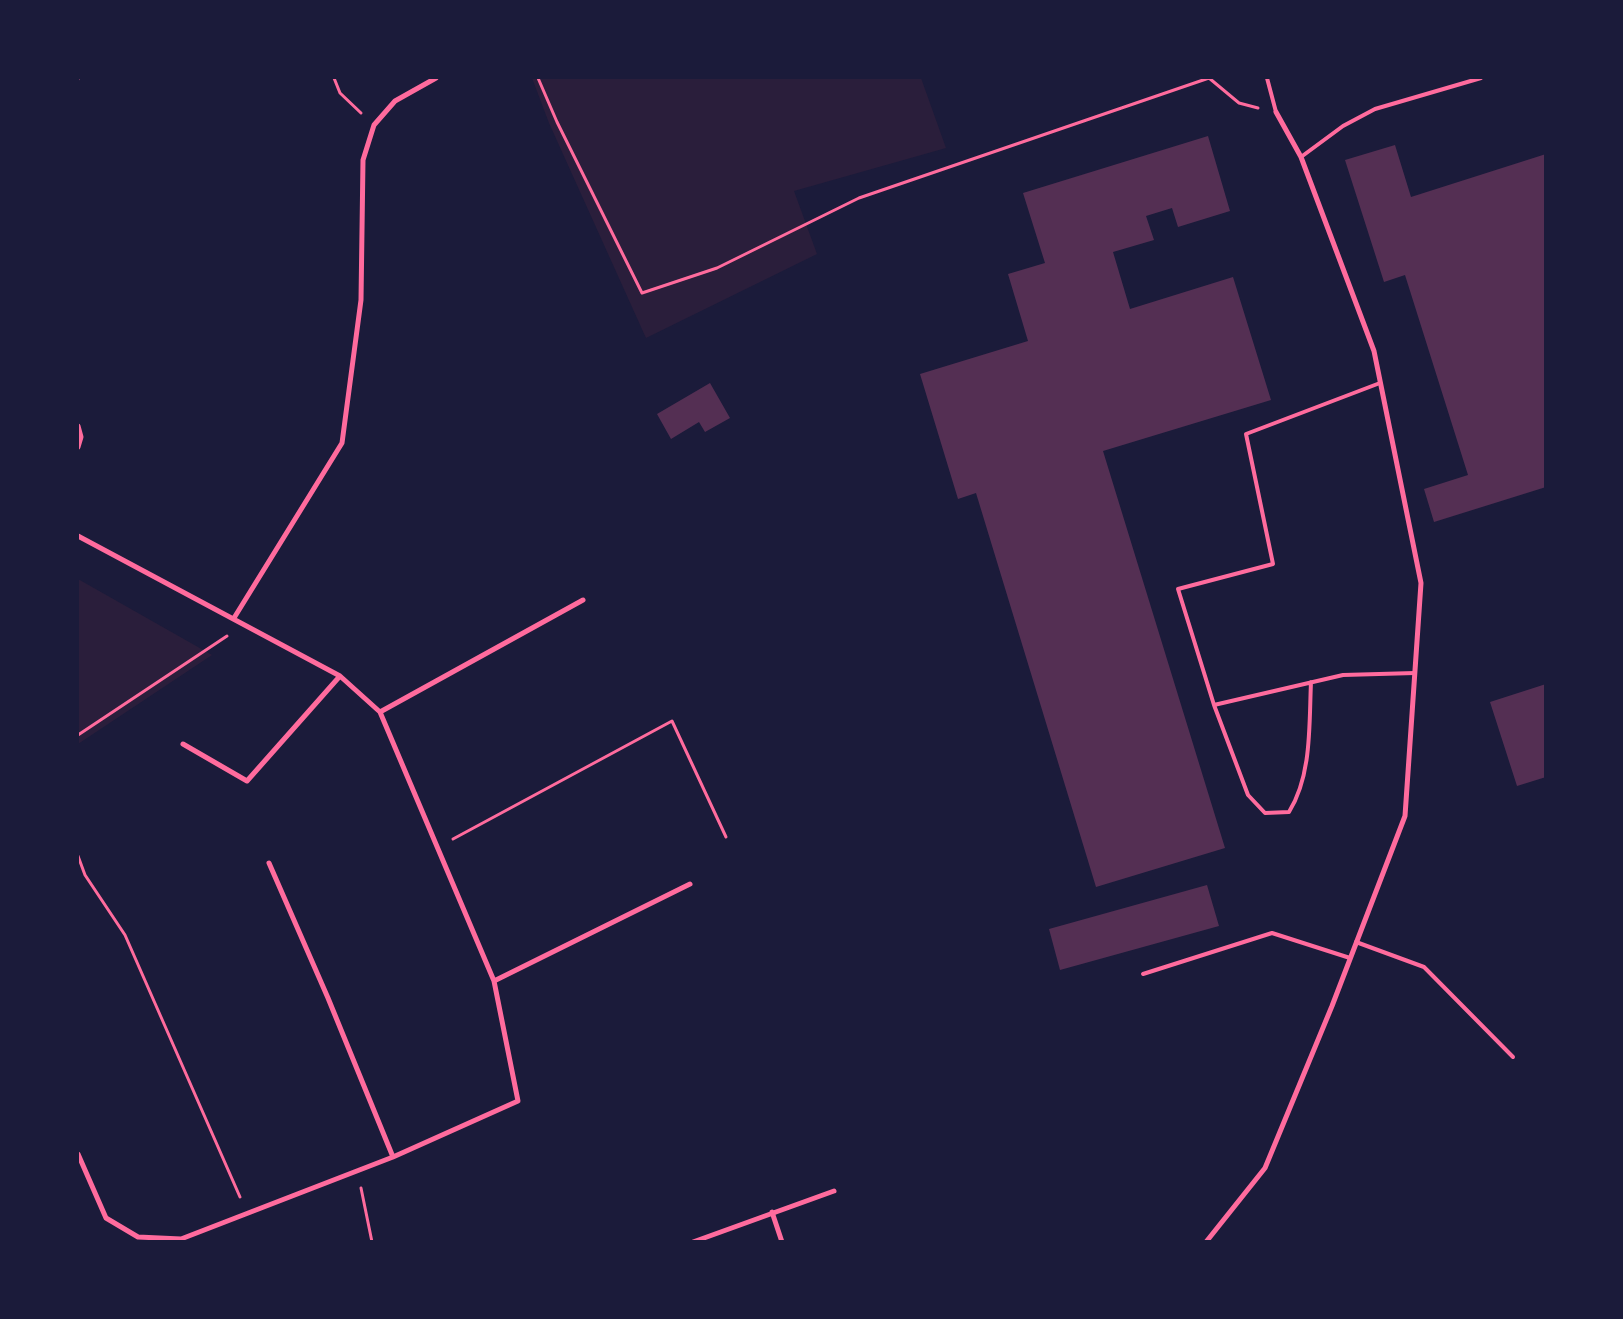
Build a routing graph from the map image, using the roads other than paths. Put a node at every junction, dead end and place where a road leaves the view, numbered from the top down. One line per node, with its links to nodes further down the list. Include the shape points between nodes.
1 (436, 78): 11 (street, via 395,101 374,126 364,160 361,300 342,443)
2 (1267, 78): 4 (lane)
3 (1481, 78): 5 (lane, via 1375,109 1344,126)
4 (1276, 112): 5 (street)
5 (1301, 157): 6 (street, via 1374,351)
6 (1380, 383): 12 (street, via 1421,583); 15 (lane, via 1246,434 1273,564 1178,589)
7 (78, 426): 8 (street, via 81,437)
8 (78, 446)
9 (78, 536): 11 (street)
10 (583, 600): 16 (street)
11 (234, 618): 13 (street)
12 (1415, 672): 14 (lane, via 1343,675); 20 (street, via 1405,816)
13 (340, 676): 16 (street); 17 (street, via 247,781)
14 (1311, 682): 15 (lane); 15 (lane, via 1307,752 1299,796 1289,812 1265,813 1248,795)
15 (1214, 705)
16 (380, 712): 23 (street)
17 (183, 744)
18 (270, 863): 26 (street)
19 (690, 884): 23 (street)
20 (1356, 942): 21 (street); 24 (lane, via 1424,966)
21 (1350, 958): 22 (lane, via 1272,932); 31 (street, via 1265,1168)
22 (1144, 974)
23 (494, 981): 26 (street, via 518,1101)
24 (1513, 1057)
25 (78, 1154): 26 (street, via 106,1218 138,1237 181,1239)
26 (393, 1158)
27 (834, 1191): 28 (street)
28 (772, 1212): 29 (street); 30 (street)
29 (693, 1242)
30 (782, 1242)
31 (1206, 1242)

